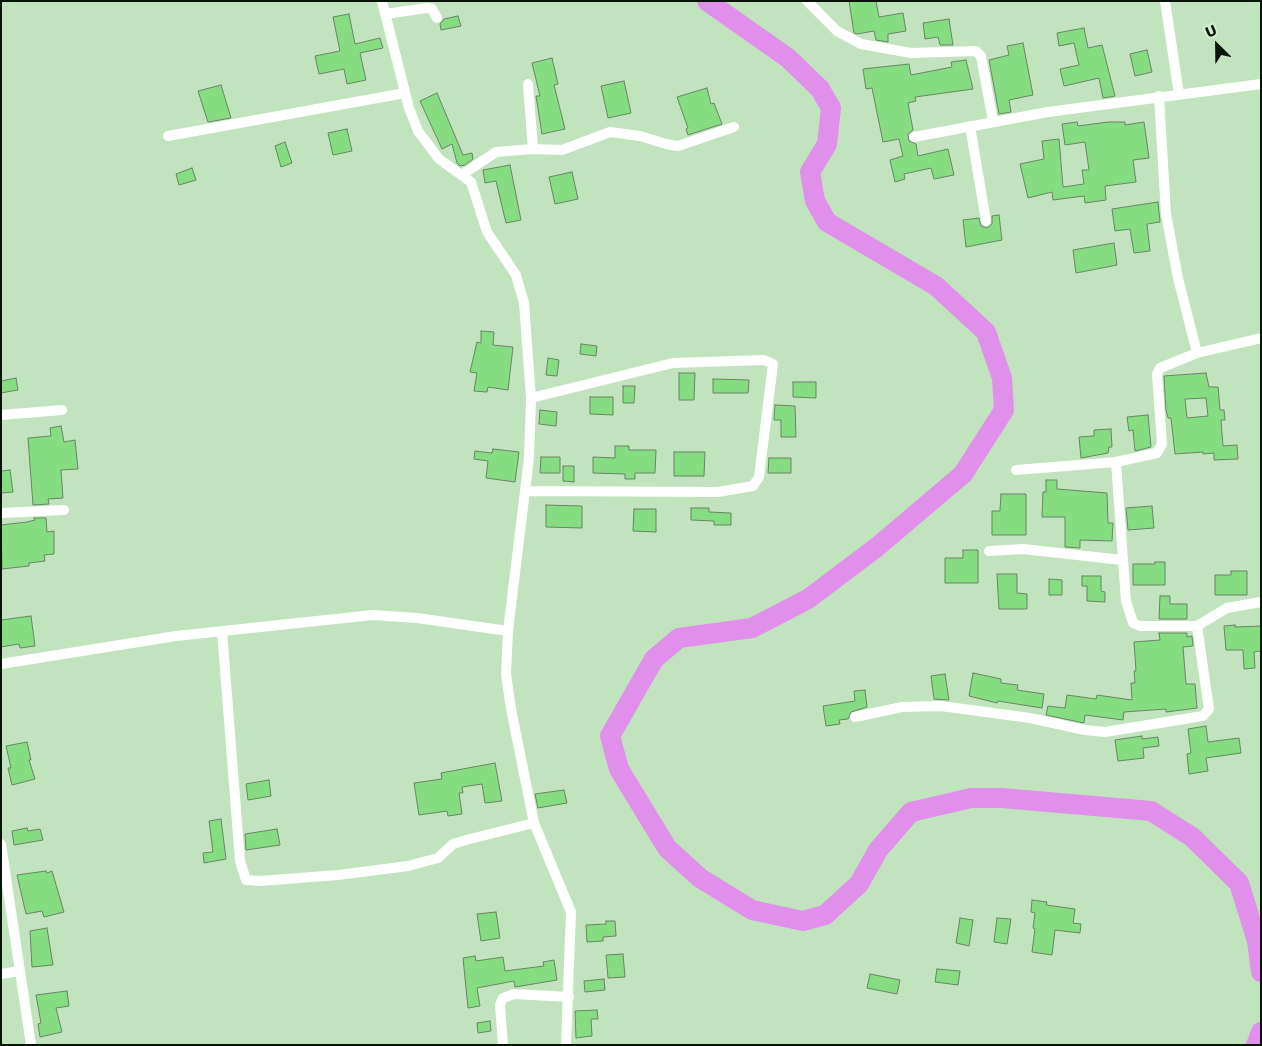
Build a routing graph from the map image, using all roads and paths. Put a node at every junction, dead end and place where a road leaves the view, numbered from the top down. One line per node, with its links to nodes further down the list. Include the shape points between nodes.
1 (382, 1): 4 (street)
2 (807, 1): 11 (street, via 837,31 862,44 912,52 976,51 980,56)
3 (1165, 1): 9 (street)
4 (385, 14): 5 (street, via 427,8 432,9); 8 (street)
5 (437, 18)
6 (528, 84): 16 (street)
7 (1261, 84): 9 (street)
8 (405, 93): 14 (street); 17 (street, via 423,140 445,164)
9 (1179, 94): 10 (street)
10 (1159, 96): 11 (street); 20 (street, via 1166,214)
11 (993, 121): 12 (street)
12 (970, 126): 15 (street); 18 (street)
13 (734, 127): 16 (street, via 678,146 610,132 562,150)
14 (168, 136)
15 (914, 137)
16 (533, 149): 17 (street, via 496,152)
17 (463, 174): 21 (street, via 473,185 490,240 510,265 519,283 524,303)
18 (986, 221)
19 (1261, 338): 20 (street)
20 (1197, 353): 24 (street, via 1169,363 1157,374 1161,449 1140,458)
21 (531, 398): 26 (street); 26 (street, via 673,363 764,360 773,366 759,480 753,486 718,492)
22 (62, 410): 23 (street)
23 (1, 415)
24 (1116, 462): 25 (street); 30 (street)
25 (1016, 470)
26 (527, 491): 34 (street)
27 (64, 510): 28 (street)
28 (1, 513)
29 (989, 551): 30 (street, via 1023,549)
30 (1122, 560): 32 (street, via 1126,601 1134,623 1140,626)
31 (1261, 602): 32 (street, via 1227,608)
32 (1196, 626): 36 (street, via 1209,709 1203,716 1105,732 941,706 902,707)
33 (222, 631): 34 (street, via 373,615); 35 (street); 37 (street, via 240,861 246,880 338,875 408,866 438,858 453,844)
34 (508, 631): 37 (street, via 508,693)
35 (1, 664)
36 (855, 717)
37 (534, 823): 41 (street, via 570,907)
38 (1, 844): 39 (street)
39 (19, 971): 40 (street); 42 (street)
40 (1, 974)
41 (569, 997): 43 (street, via 504,996 500,1005); 44 (street)
42 (31, 1045)
43 (503, 1045)
44 (566, 1045)

